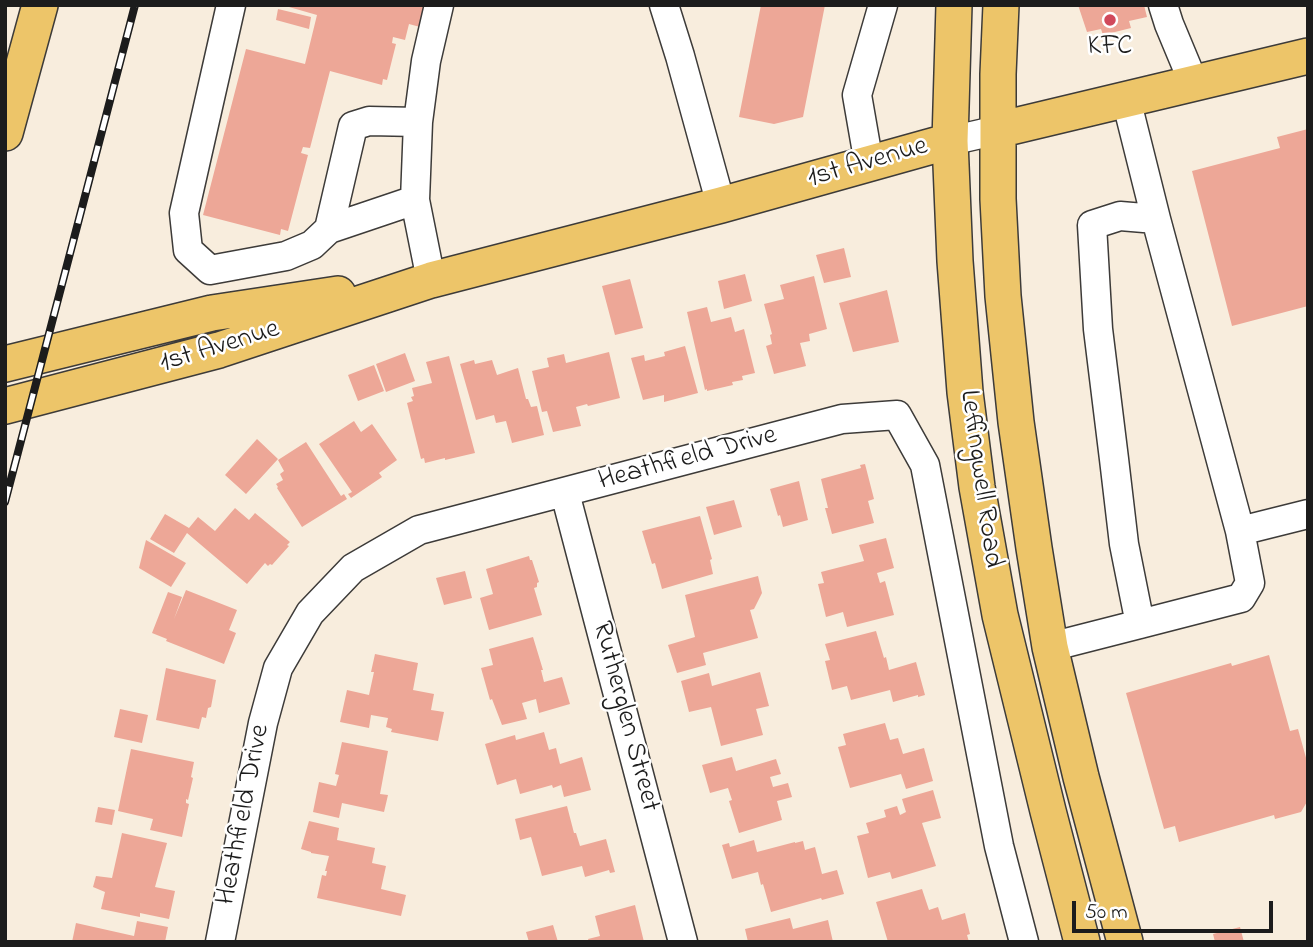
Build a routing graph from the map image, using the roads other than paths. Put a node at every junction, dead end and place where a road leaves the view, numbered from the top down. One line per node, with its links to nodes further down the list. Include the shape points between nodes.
1 (40, 5): 14 (main road)
2 (231, 5): 21 (street, via 184,213 188,250 210,270)
3 (439, 5): 12 (street)
4 (664, 5): 18 (street)
5 (883, 5): 16 (street, via 858,94)
6 (954, 5): 15 (main road, Leffingwell Road)
7 (1001, 5): 13 (main road, Leffingwell Road)
8 (1163, 5): 10 (street)
9 (1308, 56): 10 (main road, 1st Avenue)
10 (1194, 84): 11 (main road, 1st Avenue)
11 (1126, 99): 13 (main road, 1st Avenue); 19 (street)
12 (418, 122): 17 (street); 20 (street, via 369,121 354,126)
13 (998, 130): 15 (street, 1st Avenue); 31 (main road, Leffingwell Road, via 1009,357)
14 (5, 133)
15 (950, 141): 16 (main road, 1st Avenue); 35 (main road, Leffingwell Road, via 957,303 977,487 1003,625)
16 (869, 164): 18 (main road, 1st Avenue)
17 (415, 200): 20 (street); 22 (street)
18 (721, 205): 22 (main road, 1st Avenue)
19 (1156, 219): 29 (street); 30 (street, via 1120,216 1092,225 1110,433)
20 (329, 229): 21 (street, via 312,245 286,256)
21 (234, 265): 23 (street, 1st Avenue)
22 (431, 280): 23 (main road, 1st Avenue); 25 (main road, 1st Avenue)
23 (233, 310): 24 (main road, 1st Avenue); 25 (main road, via 238,331 149,354)
24 (5, 364)
25 (134, 373): 26 (main road, 1st Avenue)
26 (5, 406)
27 (565, 493): 32 (street, Heathfield Drive, via 419,530 353,569 310,612 278,668); 33 (street, Rutherglen Street); 34 (street, Heathfield Drive, via 842,419 897,415 925,465 999,846)
28 (1308, 514): 29 (street)
29 (1240, 531): 30 (street, via 1250,583 1241,598)
30 (1140, 624): 31 (street)
31 (1050, 647): 36 (main road, Leffingwell Road)
32 (220, 942)
33 (683, 942)
34 (1024, 942)
35 (1083, 942)
36 (1125, 942)

